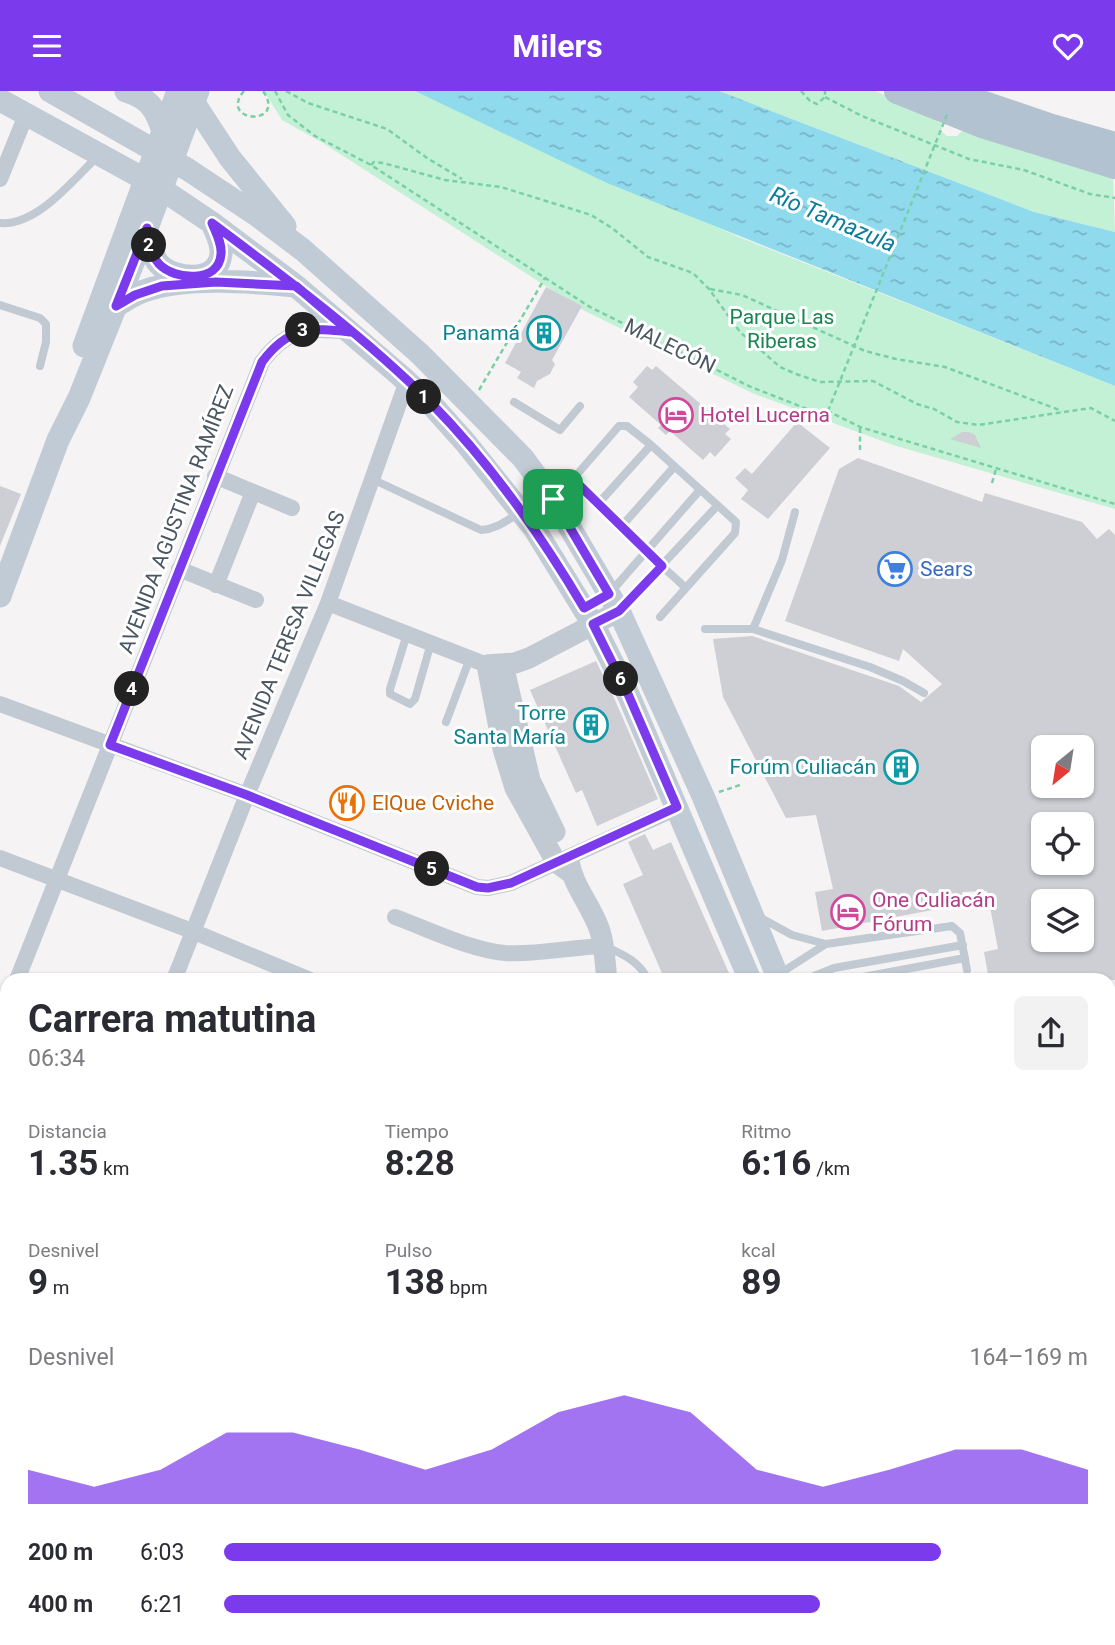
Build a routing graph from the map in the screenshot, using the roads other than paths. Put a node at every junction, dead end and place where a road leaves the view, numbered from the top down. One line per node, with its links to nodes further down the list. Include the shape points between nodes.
1 (50, 91): 16 (main road, via 187,169)
2 (126, 91): 8 (main road, via 152,105)
3 (897, 91): 5 (main road)
4 (190, 95): 8 (main road, bridge); 15 (main road, bridge); 16 (main road, via 230,158)
5 (952, 97): 9 (main road); 11 (main road, via 982,125)
6 (0, 100): 7 (main road)
7 (26, 115): 10 (main road); 12 (street)
8 (163, 131): 15 (main road, bridge)
9 (1115, 145)
10 (100, 154): 13 (lane, via 33,215); 14 (main road)
11 (1115, 166)
12 (0, 179)
13 (0, 223)
14 (212, 223): 15 (main road, via 219,241 219,263 210,272 190,277 160,265); 17 (main road)
15 (138, 225): 19 (main road); 25 (main road, via 82,354)
16 (303, 250): 33 (main road, via 471,404 513,447)
17 (296, 286): 19 (main road, via 216,282 162,286); 20 (main road)
18 (0, 305): 21 (lane, via 46,324)
19 (116, 306): 25 (main road)
20 (350, 332): 22 (main road); 28 (street, AVENIDA AGUSTINA RAMÍREZ, via 303,330 268,354)
21 (40, 366)
22 (407, 381): 29 (street, AVENIDA TERESA VILLEGAS); 37 (main road, via 465,442)
23 (514, 402): 24 (lane, via 560,431)
24 (580, 406)
25 (58, 440): 45 (main road)
26 (651, 445): 27 (lane); 30 (lane, via 627,426 619,426); 34 (lane)
27 (674, 467): 31 (lane); 39 (lane)
28 (215, 476): 32 (street); 42 (street, AVENIDA AGUSTINA RAMÍREZ)
29 (372, 479): 37 (lane, via 481,530 491,530); 48 (street, AVENIDA TERESA VILLEGAS)
30 (573, 479): 33 (lane); 34 (lane)
31 (699, 491): 35 (lane); 40 (lane)
32 (253, 492): 36 (street); 43 (street)
33 (553, 499): 47 (main road)
34 (597, 505): 39 (lane)
35 (717, 506): 41 (lane); 44 (lane, via 736,522 735,533)
36 (292, 508)
37 (521, 512): 49 (main road)
38 (795, 512): 52 (lane, via 782,560)
39 (621, 528): 40 (lane)
40 (647, 552): 41 (lane); 47 (lane)
41 (662, 566): 44 (lane); 47 (lane)
42 (179, 569): 43 (street); 59 (street, AVENIDA AGUSTINA RAMÍREZ)
43 (216, 585): 46 (street)
44 (686, 588): 50 (lane)
45 (0, 596)
46 (256, 600)
47 (614, 602): 49 (street); 65 (main road, via 704,796)
48 (328, 603): 53 (street); 60 (street, AVENIDA TERESA VILLEGAS)
49 (589, 616): 55 (street, via 529,658); 61 (main road)
50 (660, 617)
51 (705, 629): 52 (lane)
52 (753, 629): 56 (lane, via 870,667)
53 (407, 633): 54 (street); 54 (lane, via 390,689 394,698 410,703 415,699)
54 (431, 643): 55 (street)
55 (487, 663): 58 (lane); 63 (street)
56 (924, 693)
57 (0, 704): 59 (street)
58 (446, 722)
59 (110, 745): 60 (street); 64 (street, AVENIDA AGUSTINA RAMÍREZ)
60 (247, 795): 63 (street, via 477,887 498,887); 67 (street, AVENIDA TERESA VILLEGAS)
61 (677, 807): 63 (street); 80 (main road)
62 (0, 857): 64 (street)
63 (565, 864): 70 (street)
64 (57, 879): 67 (street); 75 (street, AVENIDA AGUSTINA RAMÍREZ)
65 (751, 912): 68 (lane, via 783,931); 81 (main road)
66 (395, 917): 70 (street, via 502,953)
67 (192, 931): 76 (street, AVENIDA TERESA VILLEGAS); 77 (street)
68 (826, 944): 69 (lane, via 952,926); 82 (lane)
69 (964, 945): 71 (lane); 72 (lane)
70 (604, 946): 78 (street); 79 (lane, via 631,959)
71 (965, 957): 73 (lane); 74 (lane)
72 (885, 960): 74 (lane); 83 (lane)
73 (967, 970)
74 (888, 972): 84 (lane)
75 (21, 973)
76 (177, 973)
77 (293, 973)
78 (606, 973)
79 (644, 973)
80 (747, 973)
81 (773, 973)
82 (782, 973)
83 (834, 973)
84 (883, 973)

